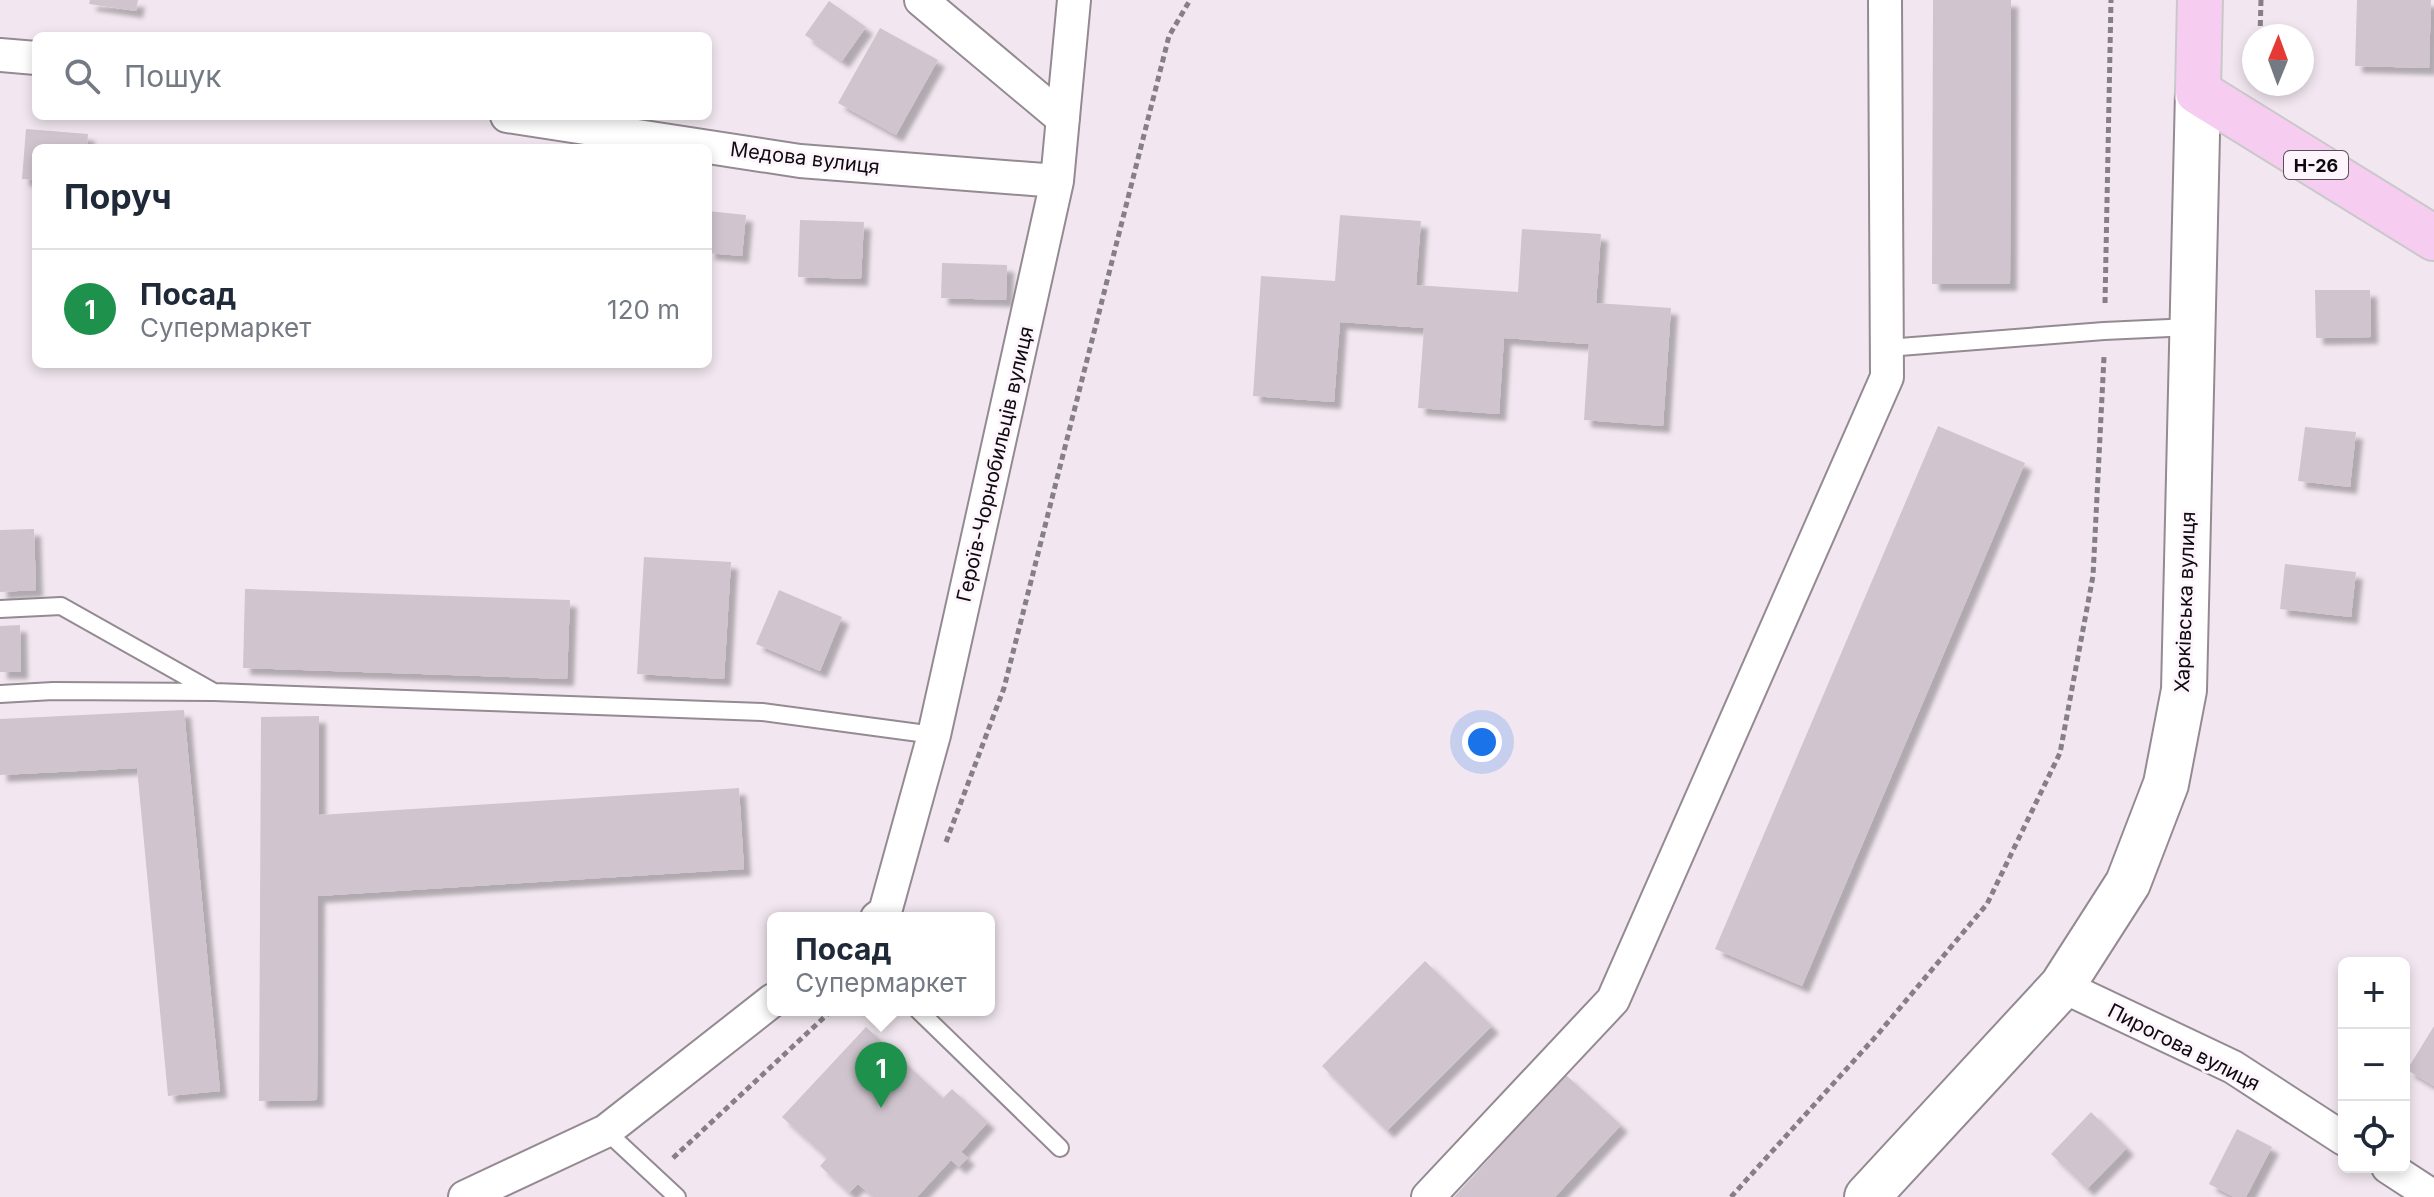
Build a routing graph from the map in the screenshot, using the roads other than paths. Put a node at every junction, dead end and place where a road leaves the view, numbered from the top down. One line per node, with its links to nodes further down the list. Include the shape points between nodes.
1 (921, 0): 8 (street)
2 (1074, 0): 8 (street, Героїв-Чорнобильців вулиця)
3 (1885, 0): 15 (street)
4 (2200, 0): 7 (main road, Харківська вулиця)
5 (0, 55): 6 (street)
6 (32, 58)
7 (2198, 92): 13 (main road, Н-26); 14 (street, Харківська вулиця)
8 (1063, 119): 12 (street, Героїв-Чорнобильців вулиця)
9 (533, 120): 10 (street, Медова вулиця)
10 (689, 144)
11 (712, 147): 12 (street, Медова вулиця, via 800,161)
12 (1057, 181): 19 (street, Героїв-Чорнобильців вулиця)
13 (2434, 238)
14 (2191, 327): 15 (lane); 21 (street, Харківська вулиця, via 2184,690 2166,784 2128,883)
15 (1887, 348): 30 (street, via 1887,377 1613,1000)
16 (0, 609): 17 (lane, via 61,606)
17 (214, 692): 18 (lane); 19 (lane, via 762,712)
18 (0, 694)
19 (934, 735): 20 (street, Героїв-Чорнобильців вулиця)
20 (885, 912)
21 (2062, 986): 25 (street, Пирогова вулиця, via 2233,1067); 31 (street, Харківська вулиця)
22 (767, 1005): 24 (street)
23 (924, 1016): 26 (lane)
24 (606, 1131): 28 (street); 29 (lane)
25 (2338, 1135)
26 (1060, 1148)
27 (2397, 1173): 32 (street)
28 (465, 1197)
29 (677, 1197)
30 (1428, 1197)
31 (1867, 1197)
32 (2434, 1197)

